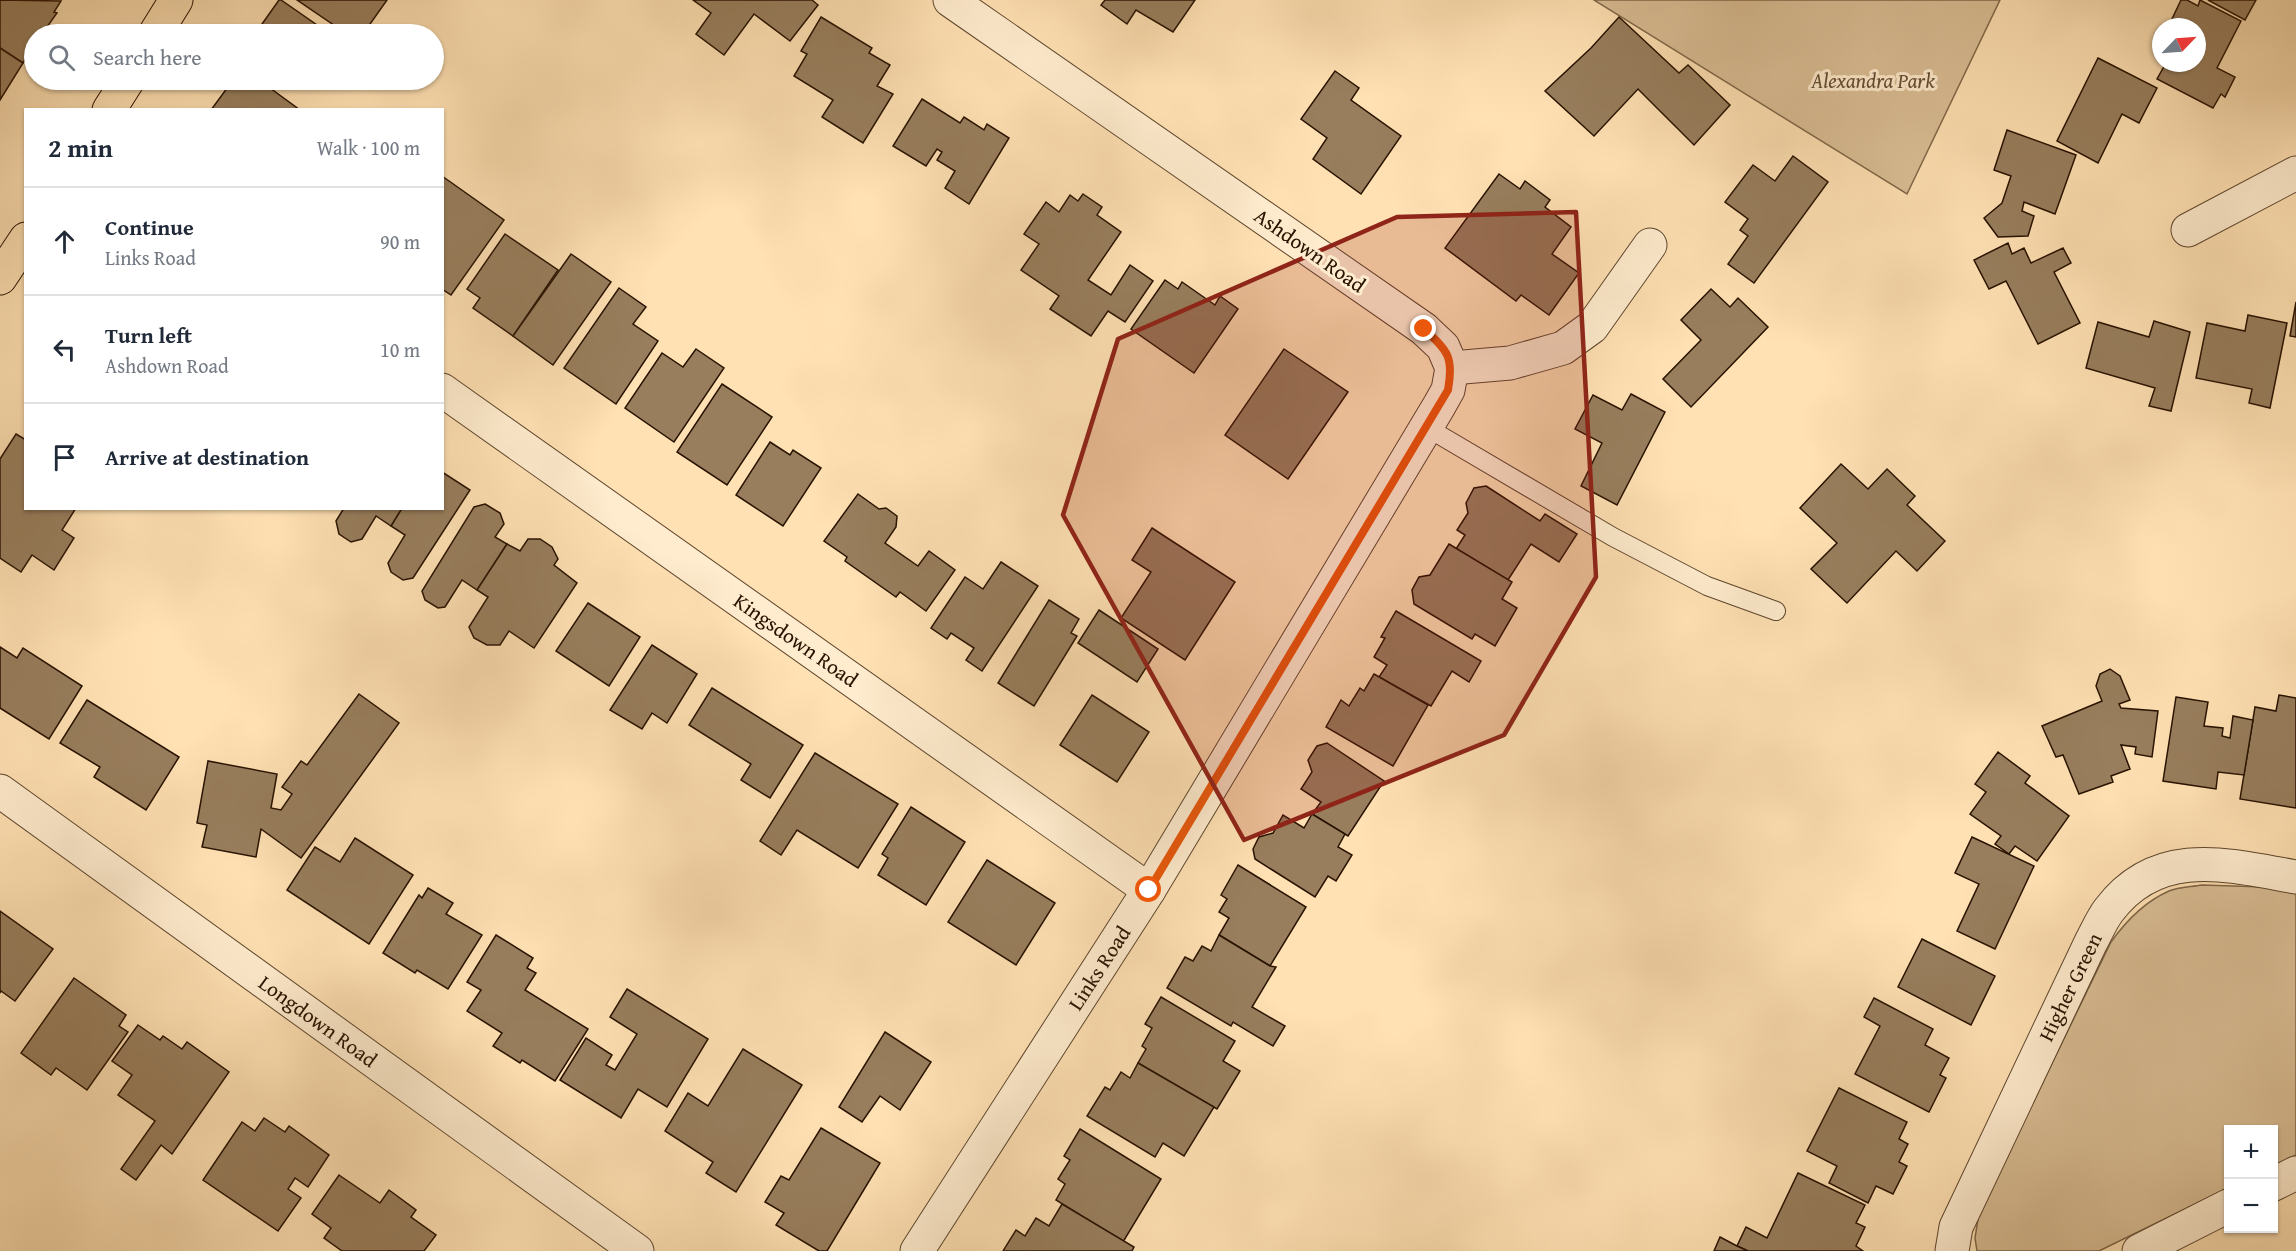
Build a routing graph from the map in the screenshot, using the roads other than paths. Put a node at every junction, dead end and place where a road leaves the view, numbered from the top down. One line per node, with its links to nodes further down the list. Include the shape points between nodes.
1 (176, 0): 3 (main road)
2 (950, 0): 11 (street, Ashdown Road, via 1424,329 1443,347)
3 (161, 24)
4 (122, 90): 5 (main road)
5 (110, 108)
6 (2296, 173): 7 (street)
7 (2188, 230)
8 (24, 242): 10 (main road)
9 (1650, 245): 11 (street, via 1592,327 1563,348 1510,363)
10 (0, 278)
11 (1452, 368): 13 (street, Links Road, via 1448,390)
12 (444, 391): 17 (street, Kingsdown Road)
13 (1426, 427): 14 (lane, via 1613,537 1707,586); 17 (street, Links Road)
14 (1776, 611)
15 (0, 791): 21 (street, Longdown Road)
16 (2296, 877): 23 (street, Higher Green, via 2223,864 2190,864 2158,871 2133,886 2109,909 1956,1227)
17 (1149, 890): 22 (street, Links Road)
18 (2296, 1173): 19 (street)
19 (2278, 1182)
20 (2224, 1208): 24 (street)
21 (636, 1251)
22 (917, 1251)
23 (1952, 1251)
24 (2139, 1251)

